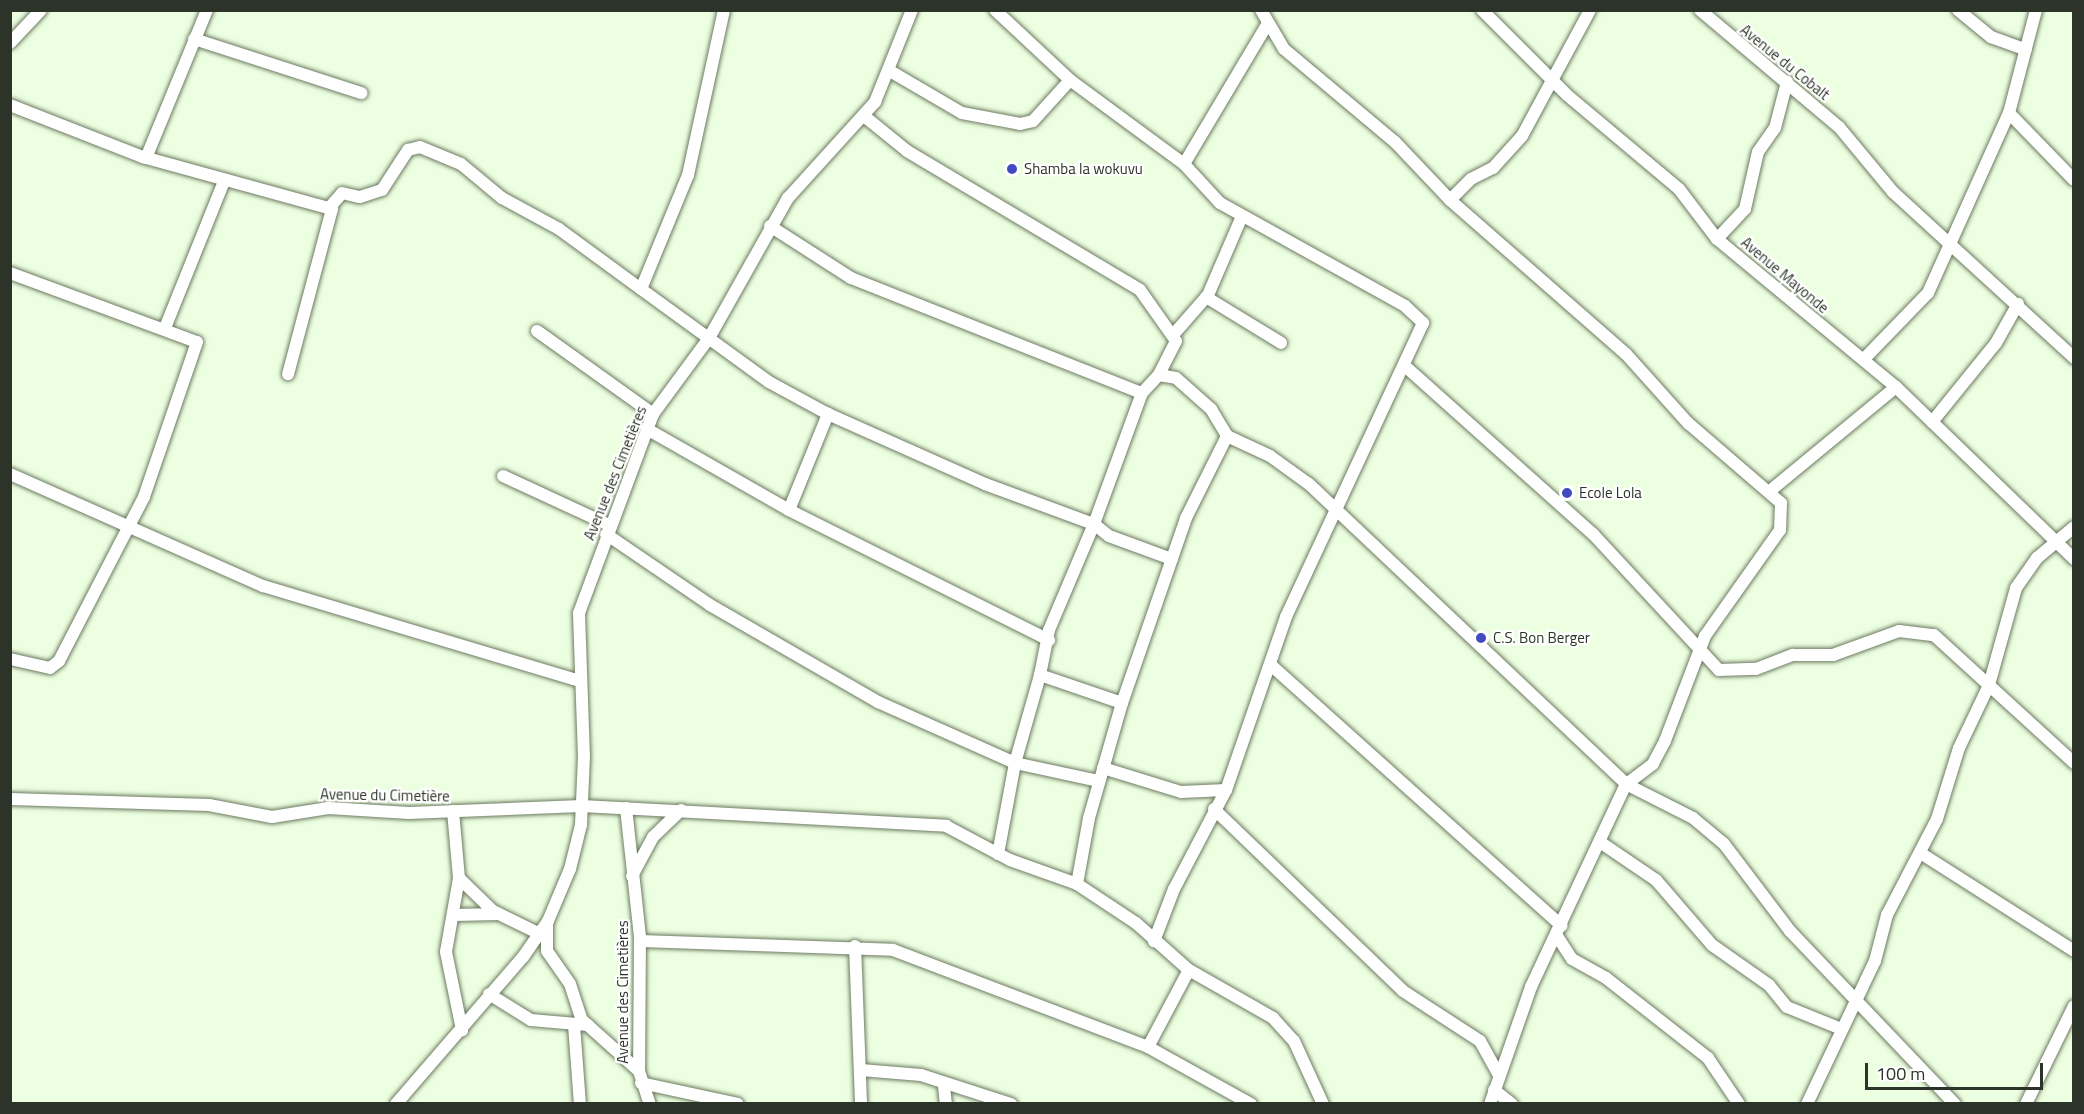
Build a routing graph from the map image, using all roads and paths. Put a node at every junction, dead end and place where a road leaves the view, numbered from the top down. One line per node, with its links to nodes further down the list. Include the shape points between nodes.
1 (41, 10): 14 (street)
2 (207, 10): 13 (street)
3 (724, 10): 35 (street, via 688,175)
4 (912, 10): 16 (street, Avenue des Cimetières)
5 (994, 10): 18 (street)
6 (1261, 10): 12 (street)
7 (1482, 10): 17 (street, Avenue Mayonde)
8 (1590, 10): 17 (street)
9 (1700, 10): 19 (street, Avenue du Cobalt)
10 (1958, 10): 15 (street, via 1991,37)
11 (2036, 10): 15 (street)
12 (1268, 23): 25 (street); 28 (street, via 1284,49 1384,133)
13 (194, 39): 20 (street); 24 (street)
14 (10, 43)
15 (2026, 51): 22 (street)
16 (890, 71): 18 (street, via 962,113 1020,124 1033,121); 23 (street, Avenue des Cimetières)
17 (1551, 79): 28 (street, via 1536,115 1508,152); 32 (street, Avenue Mayonde, via 1679,189)
18 (1070, 80): 25 (street)
19 (1787, 82): 32 (street, via 1775,128 1758,152 1745,209); 33 (street, Avenue du Cobalt, via 1850,138 1893,192)
20 (361, 93)
21 (10, 105): 24 (street)
22 (2009, 113): 26 (street); 33 (street)
23 (864, 117): 31 (street, Avenue des Cimetières, via 807,176); 40 (street, via 948,176 1124,277 1145,296)
24 (146, 158): 27 (street)
25 (1184, 164): 30 (street, via 1221,203)
26 (2073, 180)
27 (224, 181): 29 (street); 38 (street)
28 (1450, 200): 57 (street, via 1618,347 1698,433)
29 (330, 207): 35 (street, via 342,193 360,196 382,190 408,150 420,147 461,164 502,198 559,229); 46 (street, via 334,218)
30 (1242, 216): 36 (street); 45 (street, via 1419,316 1423,328)
31 (770, 226): 41 (street, Avenue des Cimetières); 49 (street, via 851,278)
32 (1717, 239): 44 (street, Avenue Mayonde)
33 (1947, 243): 37 (street, Avenue du Cobalt); 44 (street, via 1928,293)
34 (10, 273): 38 (street)
35 (641, 289): 41 (street)
36 (1206, 297): 40 (street); 42 (street)
37 (2018, 304): 43 (street, Avenue du Cobalt); 52 (street, via 1996,343)
38 (165, 328): 63 (street, via 197,342)
39 (537, 331): 50 (street)
40 (1173, 335): 47 (street, via 1176,345)
41 (709, 338): 50 (street, Avenue des Cimetières); 51 (street, via 769,382)
42 (1281, 342)
43 (2073, 358)
44 (1864, 359): 48 (street, Avenue Mayonde)
45 (1406, 367): 59 (street); 68 (street, via 1593,534)
46 (288, 374)
47 (1159, 375): 49 (street); 54 (street, via 1176,378 1211,409)
48 (1896, 387): 52 (street, Avenue Mayonde); 57 (street)
49 (1142, 393): 60 (street)
50 (653, 414): 53 (street, Avenue des Cimetières)
51 (828, 414): 58 (street); 60 (street, via 985,484)
52 (1932, 422): 64 (street, Avenue Mayonde)
53 (647, 429): 58 (street); 62 (street, Avenue des Cimetières)
54 (1227, 436): 59 (street, via 1270,456); 65 (street)
55 (10, 474): 63 (street)
56 (503, 476): 62 (street)
57 (1771, 490): 68 (street, via 1781,503 1780,530 1705,636)
58 (789, 510): 67 (street)
59 (1337, 512): 70 (street, via 1286,616); 79 (street)
60 (1094, 524): 65 (street, via 1109,536); 67 (street)
61 (2073, 527): 64 (street)
62 (607, 529): 72 (street, Avenue des Cimetières, via 579,613); 75 (street, via 800,659)
63 (128, 531): 69 (street, via 55,666); 72 (street, via 262,586)
64 (2055, 542): 66 (street, Avenue Mayonde); 73 (street, via 2016,588)
65 (1172, 559): 74 (street)
66 (2073, 559)
67 (1049, 640): 71 (street)
68 (1702, 652): 73 (street, via 1719,670 1738,672 1793,655 1833,655 1911,630 1944,640); 79 (street, via 1653,764)
69 (10, 659)
70 (1272, 666): 80 (street); 96 (street)
71 (1040, 675): 74 (street); 75 (street)
72 (579, 681): 82 (street, Avenue des Cimetières)
73 (1989, 685): 76 (street); 89 (street, via 1959,748)
74 (1122, 703): 77 (street)
75 (1015, 763): 78 (street); 88 (street)
76 (2073, 763)
77 (1103, 768): 78 (street); 80 (street, via 1181,792)
78 (1099, 781): 92 (street)
79 (1626, 784): 87 (street); 104 (street, via 1693,818 1724,844 1790,931)
80 (1226, 790): 84 (street)
81 (10, 799): 86 (street, Avenue du Cimetière, via 209,805 272,817 328,808)
82 (582, 806): 83 (street, Avenue du Cimetière); 86 (street, Avenue du Cimetière); 95 (street, Avenue des Cimetières, via 579,839)
83 (626, 808): 85 (street, Avenue du Cimetière); 90 (street, Avenue des Cimetières)
84 (1214, 809): 99 (street); 112 (street, via 1403,991 1480,1041)
85 (681, 810): 88 (street, Avenue du Cimetière, via 933,824 958,831); 90 (street, via 653,837)
86 (453, 811): 91 (street)
87 (1600, 842): 96 (street); 108 (street, via 1656,880 1712,945 1768,985 1787,1007)
88 (998, 854): 92 (street, Avenue du Cimetière)
89 (1922, 854): 101 (street); 104 (street, via 1887,915 1875,961)
90 (632, 876): 98 (street, Avenue des Cimetières)
91 (459, 878): 93 (street); 94 (street)
92 (1077, 884): 99 (street, Avenue du Cimetière)
93 (499, 914): 94 (street); 97 (street)
94 (454, 915): 109 (street, via 446,952)
95 (548, 921): 97 (street); 107 (street, via 547,951)
96 (1560, 931): 112 (street, via 1531,987); 127 (street, via 1572,959 1606,978 1708,1058)
97 (540, 934): 103 (street)
98 (640, 941): 100 (street); 113 (street, Avenue des Cimetières)
99 (1154, 941): 102 (street, Avenue du Cimetière)
100 (855, 946): 110 (street, via 893,950 936,963); 111 (street)
101 (2073, 951)
102 (1189, 970): 110 (street); 124 (street, Avenue du Cimetière, via 1282,1026)
103 (489, 994): 106 (street, via 531,1020); 109 (street)
104 (1854, 997): 108 (street); 129 (street)
105 (2073, 1006): 130 (street)
106 (574, 1025): 107 (street); 117 (street)
107 (588, 1025): 113 (street)
108 (1839, 1028): 128 (street)
109 (462, 1030): 116 (street)
110 (1148, 1047): 123 (street)
111 (861, 1070): 114 (street, via 921,1075); 120 (street)
112 (1499, 1075): 115 (street)
113 (640, 1077): 118 (street, Avenue des Cimetières); 119 (street)
114 (944, 1086): 121 (street); 122 (street)
115 (1494, 1090): 125 (street); 126 (street)
116 (400, 1102)
117 (580, 1104)
118 (650, 1104)
119 (738, 1104)
120 (861, 1104)
121 (946, 1104)
122 (1011, 1104)
123 (1251, 1104)
124 (1323, 1104)
125 (1490, 1104)
126 (1512, 1104)
127 (1739, 1104)
128 (1807, 1104)
129 (1955, 1104)
130 (2026, 1104)

